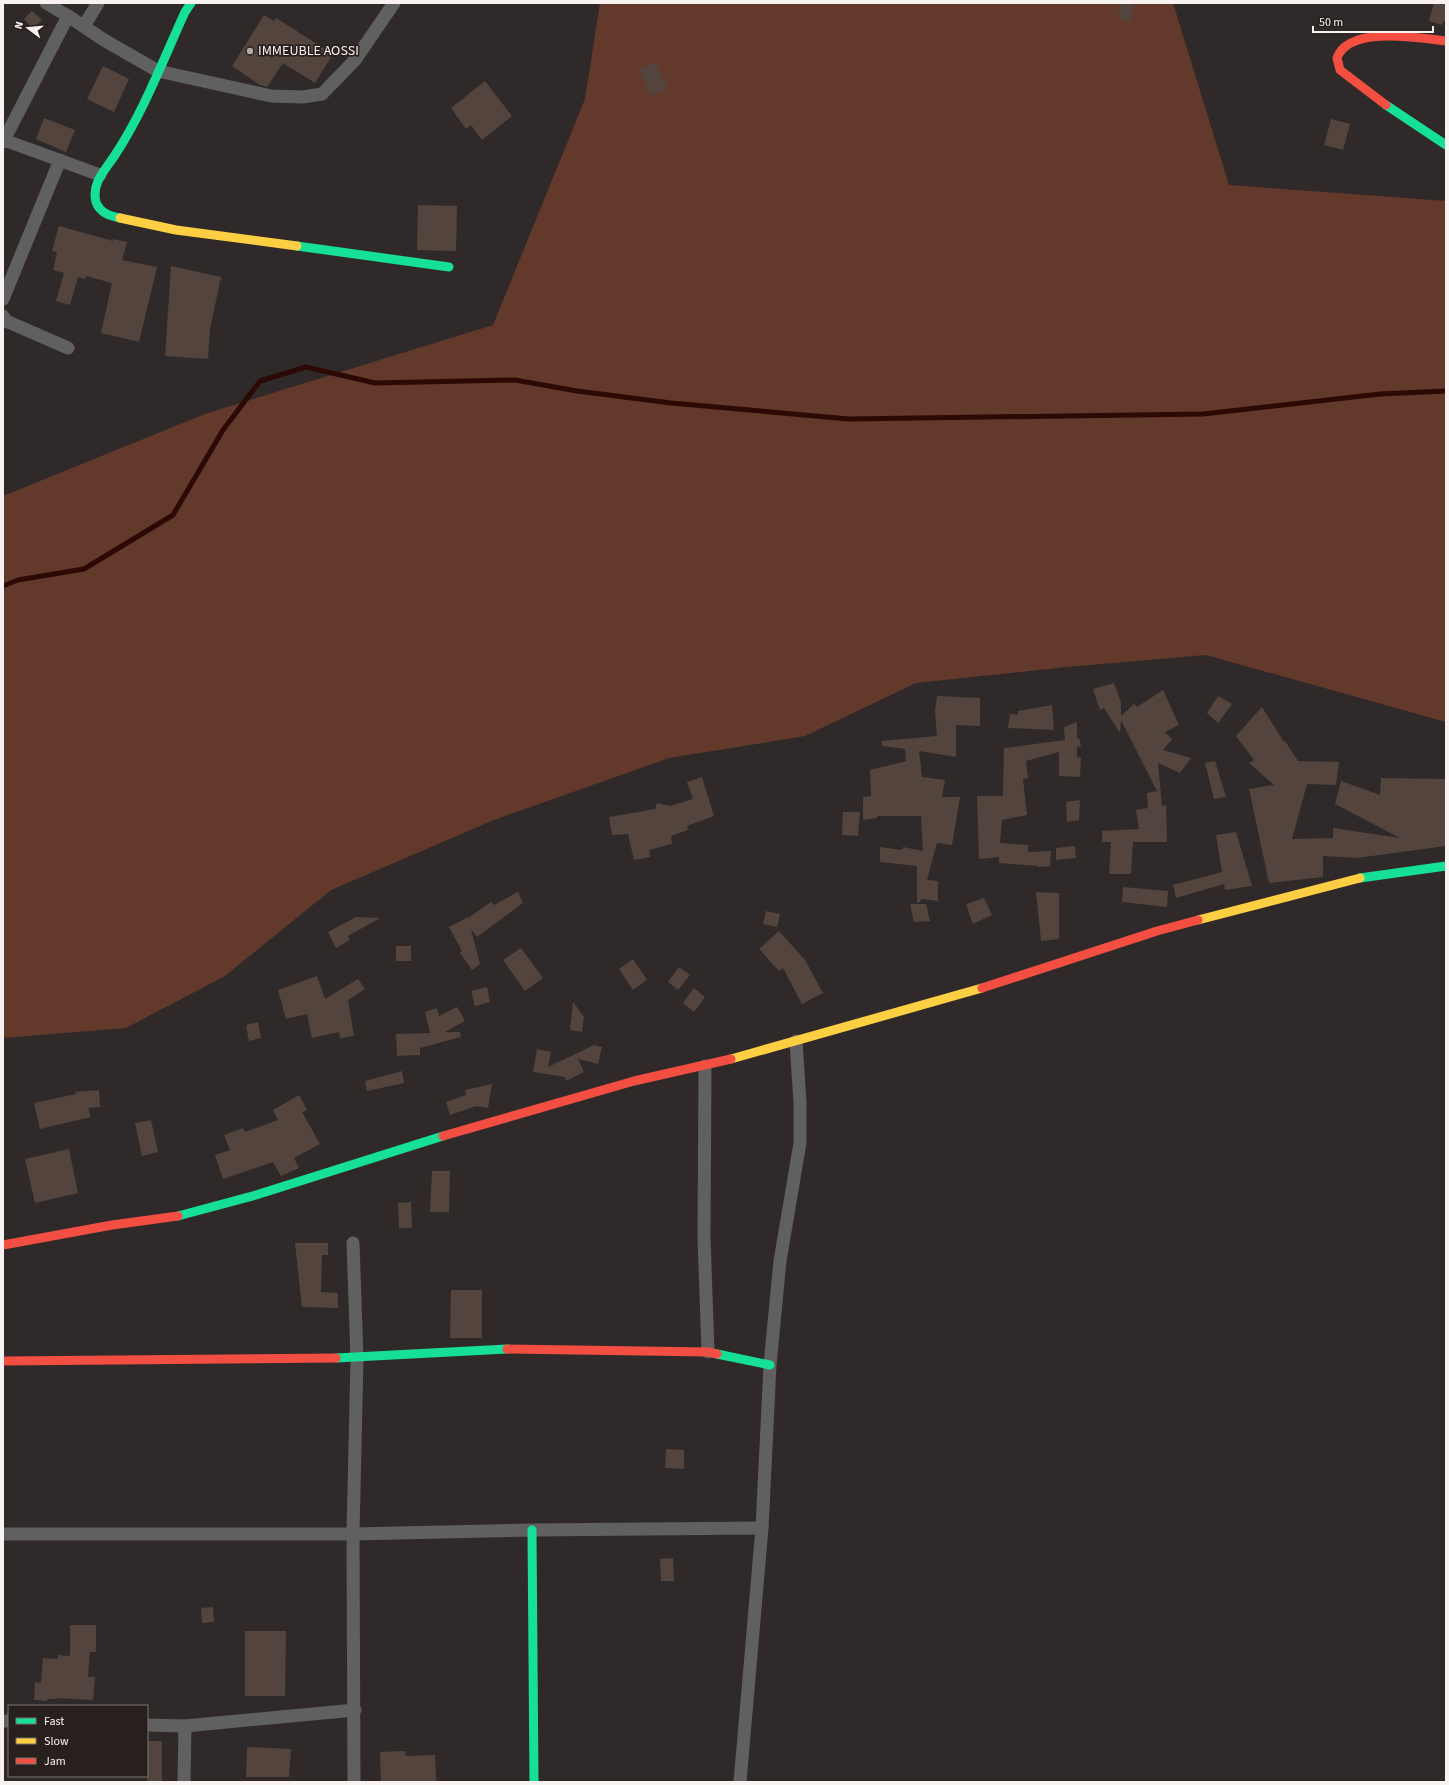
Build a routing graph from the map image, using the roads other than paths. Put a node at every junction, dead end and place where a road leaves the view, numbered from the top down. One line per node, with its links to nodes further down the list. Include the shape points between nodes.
1 (46, 3): 5 (street)
2 (98, 3): 6 (street)
3 (191, 3): 8 (street)
4 (394, 3): 8 (street, via 355,60 322,94 303,97 271,96)
5 (68, 16): 6 (street); 9 (street)
6 (84, 26): 8 (street)
7 (1446, 41): 10 (street, via 1361,38 1342,48 1337,58 1340,70 1382,103)
8 (158, 71): 12 (street, via 135,122 115,156)
9 (4, 141): 11 (street)
10 (1446, 144)
11 (60, 160): 12 (street); 14 (street)
12 (100, 175): 13 (street, via 96,201 107,215 176,230)
13 (450, 267)
14 (3, 299)
15 (3, 316): 16 (street, via 6,321)
16 (68, 348)
17 (1446, 866): 18 (street, via 1371,875 1157,931 950,998)
18 (796, 1041): 19 (street); 25 (street, via 800,1143 780,1261)
19 (705, 1066): 21 (street, via 634,1081 428,1140 186,1215 112,1225); 22 (street, via 704,1237)
20 (353, 1243): 23 (street)
21 (3, 1245)
22 (708, 1352): 23 (street, via 508,1349); 25 (street)
23 (357, 1358): 24 (street); 29 (street)
24 (3, 1361)
25 (770, 1365): 26 (street)
26 (762, 1528): 27 (street); 36 (street)
27 (532, 1530): 29 (street); 35 (street)
28 (3, 1534): 29 (street)
29 (353, 1534): 30 (street)
30 (355, 1710): 32 (street); 34 (street)
31 (148, 1724): 32 (street)
32 (185, 1726): 33 (street)
33 (184, 1782)
34 (354, 1782)
35 (534, 1782)
36 (740, 1782)

